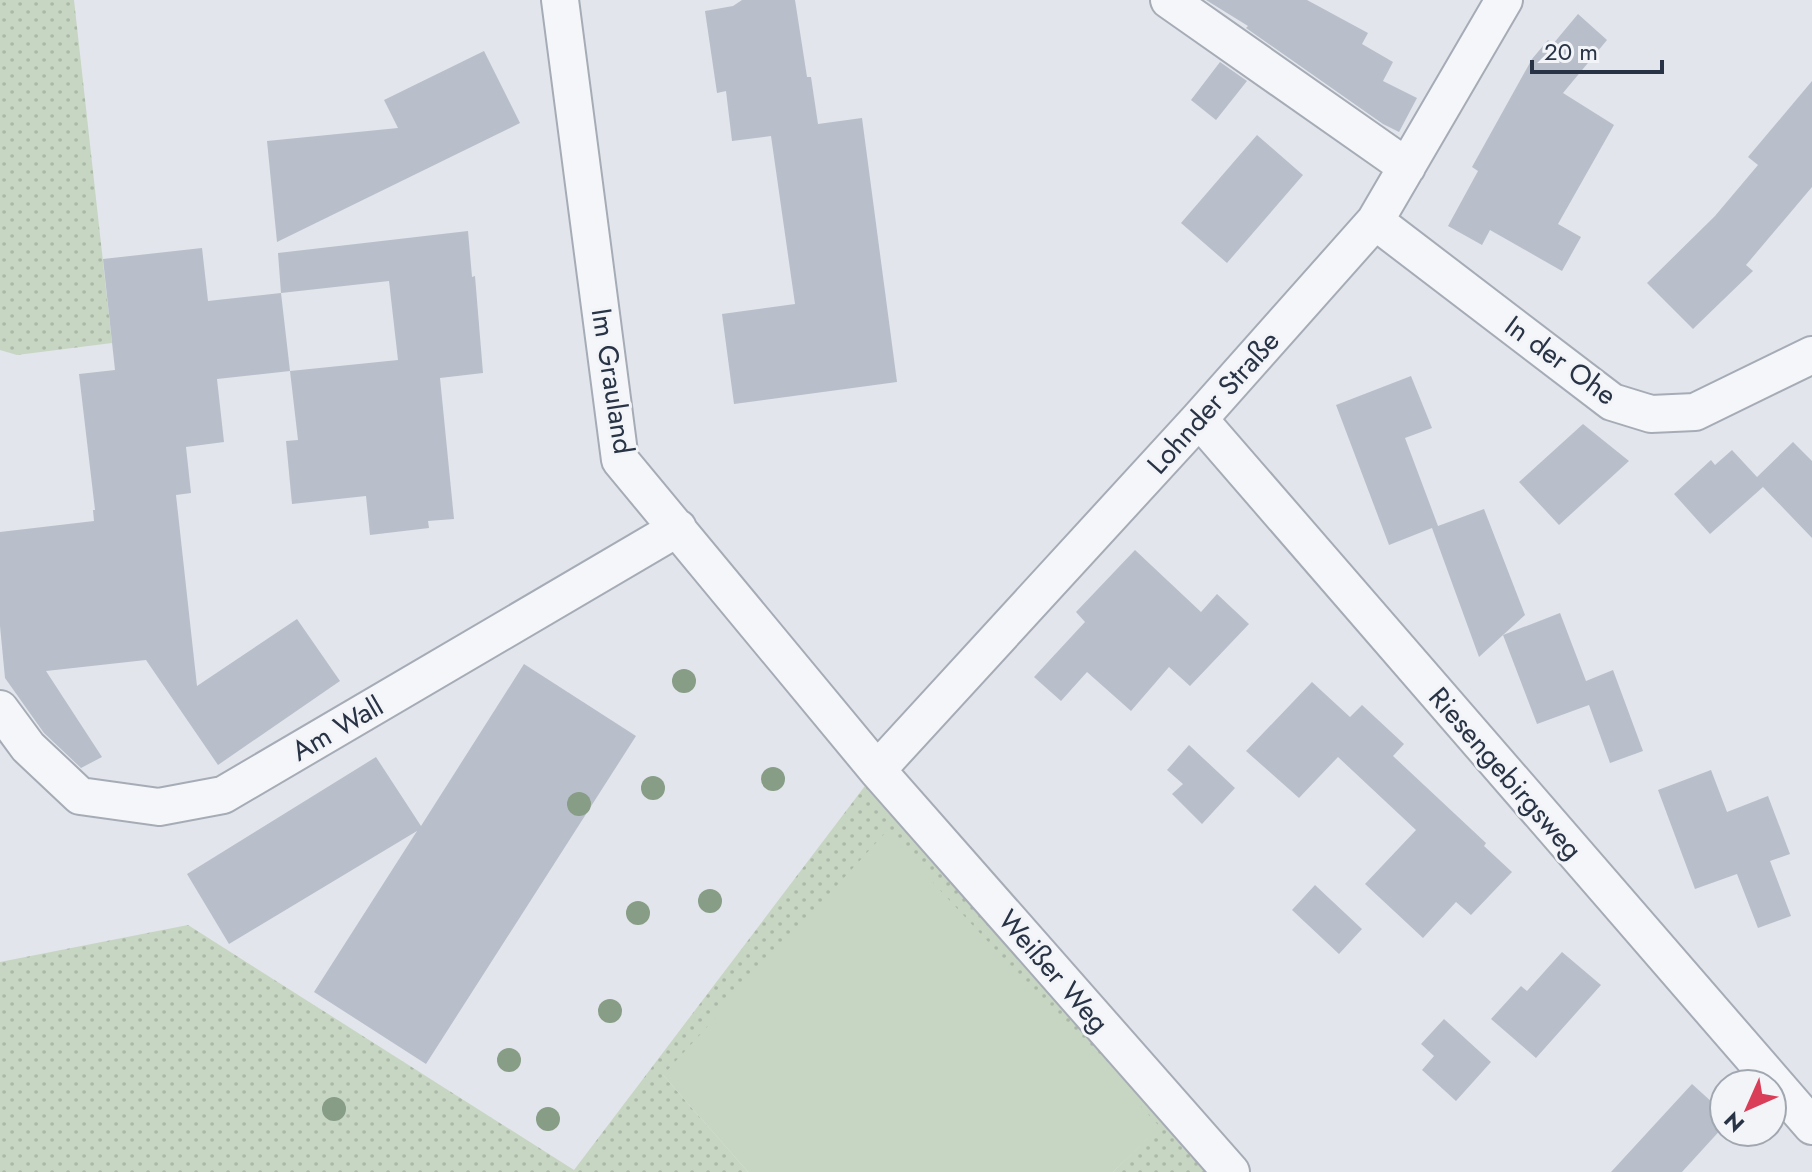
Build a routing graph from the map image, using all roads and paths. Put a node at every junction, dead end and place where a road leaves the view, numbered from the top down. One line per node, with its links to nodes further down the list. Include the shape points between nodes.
1 (560, 0): 8 (street, Im Grauland, via 620,460)
2 (1169, 0): 4 (street)
3 (1504, 0): 4 (street, Lohnder Straße)
4 (1407, 167): 5 (street, Lohnder Straße)
5 (1375, 221): 6 (street, In der Ohe, via 1612,402 1651,414 1695,412); 7 (street, Lohnder Straße)
6 (1812, 355)
7 (1199, 419): 10 (street, Lohnder Straße); 11 (street, Riesengebirgsweg)
8 (678, 528): 9 (street, Am Wall, via 223,795 159,807 80,796 28,747); 10 (street, Im Grauland)
9 (0, 709)
10 (877, 770): 12 (street, Weißer Weg)
11 (1812, 1126)
12 (1231, 1172)

